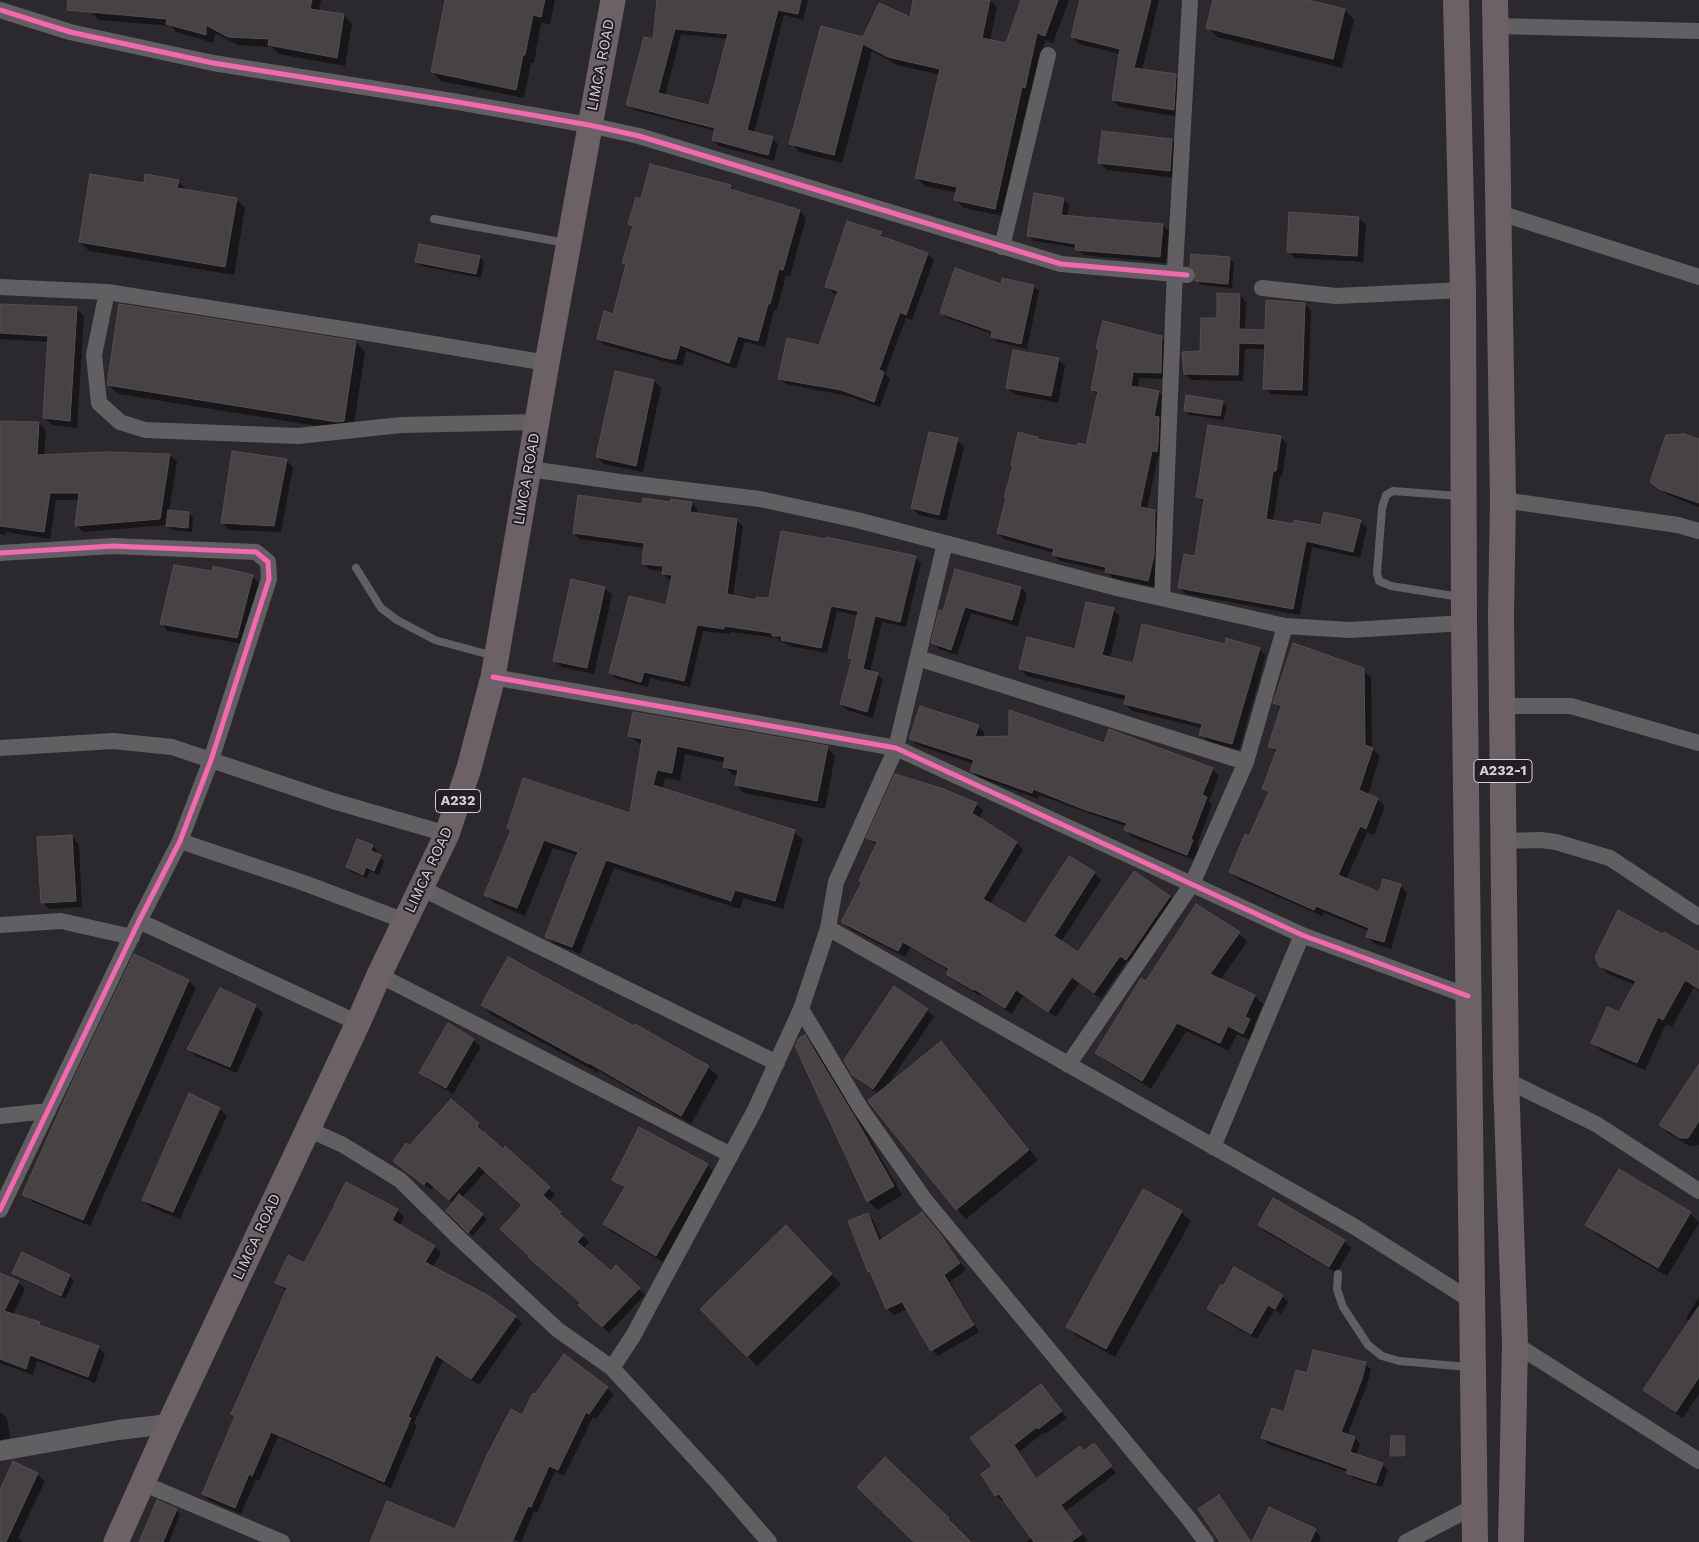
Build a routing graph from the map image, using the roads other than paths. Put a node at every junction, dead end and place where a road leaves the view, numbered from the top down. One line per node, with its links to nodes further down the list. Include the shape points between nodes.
1 (613, 0): 9 (main road, LIMCA ROAD / A232)
2 (1190, 0): 14 (street)
3 (1495, 0): 6 (highway, A232-1)
4 (1450, 1): 18 (highway, A232-1)
5 (0, 10): 9 (street, via 70,32 213,63)
6 (1495, 26): 7 (street); 10 (highway, A232-1)
7 (1699, 31)
8 (1048, 55): 13 (street)
9 (589, 125): 12 (main road, LIMCA ROAD / A232); 13 (street, via 639,136)
10 (1497, 212): 15 (street); 24 (highway, A232-1)
11 (434, 219): 12 (lane)
12 (568, 243): 20 (main road, LIMCA ROAD / A232)
13 (1002, 247): 14 (street, via 1061,264)
14 (1181, 274): 29 (street)
15 (1699, 278)
16 (0, 287): 19 (street)
17 (1262, 288): 18 (street, via 1336,296)
18 (1463, 290): 23 (highway, A232-1)
19 (107, 292): 20 (street); 21 (street, via 94,355 99,403 120,422 136,428 298,436 401,425)
20 (546, 363): 21 (main road, LIMCA ROAD / A232)
21 (537, 422): 22 (main road, LIMCA ROAD / A232)
22 (530, 469): 26 (street, via 760,499); 33 (main road, LIMCA ROAD / A232)
23 (1463, 497): 30 (highway, A232-1); 30 (lane, via 1393,491 1386,495 1377,573 1380,582)
24 (1503, 500): 25 (street, via 1678,525); 34 (highway, A232-1)
25 (1699, 531)
26 (945, 543): 29 (street); 32 (street)
27 (0, 553): 38 (street, via 113,546 256,552 268,562 269,579)
28 (356, 568): 33 (lane, via 381,608 396,620)
29 (1162, 598): 31 (street)
30 (1464, 610): 31 (street, via 1350,630); 53 (highway, A232-1)
31 (1285, 626): 39 (street)
32 (918, 658): 37 (street); 39 (street)
33 (495, 667): 37 (street); 40 (main road, LIMCA ROAD / A232, via 469,768)
34 (1502, 706): 35 (street, via 1571,706); 41 (highway, A232-1)
35 (1699, 743)
36 (0, 748): 38 (street, via 113,741 172,746)
37 (896, 748): 43 (street); 49 (street, via 836,882)
38 (212, 760): 40 (street, via 333,801); 42 (street)
39 (1246, 762): 43 (street)
40 (447, 834): 44 (main road, LIMCA ROAD / A232)
41 (1503, 840): 45 (street, via 1556,842 1610,858); 58 (highway, A232-1)
42 (180, 841): 46 (street); 47 (street, via 304,882)
43 (1192, 884): 50 (street); 57 (street)
44 (421, 888): 47 (main road, LIMCA ROAD / A232); 56 (street)
45 (1699, 917)
46 (139, 921): 51 (street); 55 (street)
47 (405, 921): 52 (main road, LIMCA ROAD / A232)
48 (0, 925): 51 (street, via 61,921)
49 (828, 928): 54 (street); 57 (street)
50 (1302, 934): 53 (street); 62 (street)
51 (132, 937): 59 (street)
52 (379, 975): 55 (main road, LIMCA ROAD / A232); 63 (street)
53 (1468, 996): 67 (highway, A232-1)
54 (801, 1009): 56 (street); 79 (street, via 861,1109 925,1200)
55 (358, 1024): 61 (main road, LIMCA ROAD / A232)
56 (777, 1063): 63 (street)
57 (1068, 1065): 62 (street)
58 (1506, 1080): 64 (street, via 1596,1124); 68 (highway, A232-1)
59 (48, 1111): 60 (street); 65 (street)
60 (0, 1116)
61 (308, 1128): 69 (street, via 400,1180 558,1330); 71 (main road, LIMCA ROAD / A232)
62 (1213, 1147): 67 (street, via 1355,1227)
63 (731, 1154): 69 (street, via 634,1336)
64 (1699, 1191)
65 (0, 1210)
66 (1338, 1274): 70 (lane, via 1337,1289 1343,1307 1368,1345 1382,1356 1399,1361)
67 (1472, 1301): 70 (highway, A232-1)
68 (1515, 1344): 73 (street); 82 (highway, A232-1)
69 (612, 1368): 78 (street)
70 (1473, 1368): 75 (highway, A232-1)
71 (169, 1424): 72 (street); 74 (main road, LIMCA ROAD / A232)
72 (0, 1451)
73 (1699, 1461)
74 (142, 1483): 76 (main road, LIMCA ROAD / A232); 77 (street)
75 (1475, 1506): 80 (street); 81 (highway, A232-1)
76 (116, 1542)
77 (282, 1542)
78 (769, 1542)
79 (1206, 1542)
80 (1406, 1542)
81 (1475, 1542)
82 (1511, 1542)

